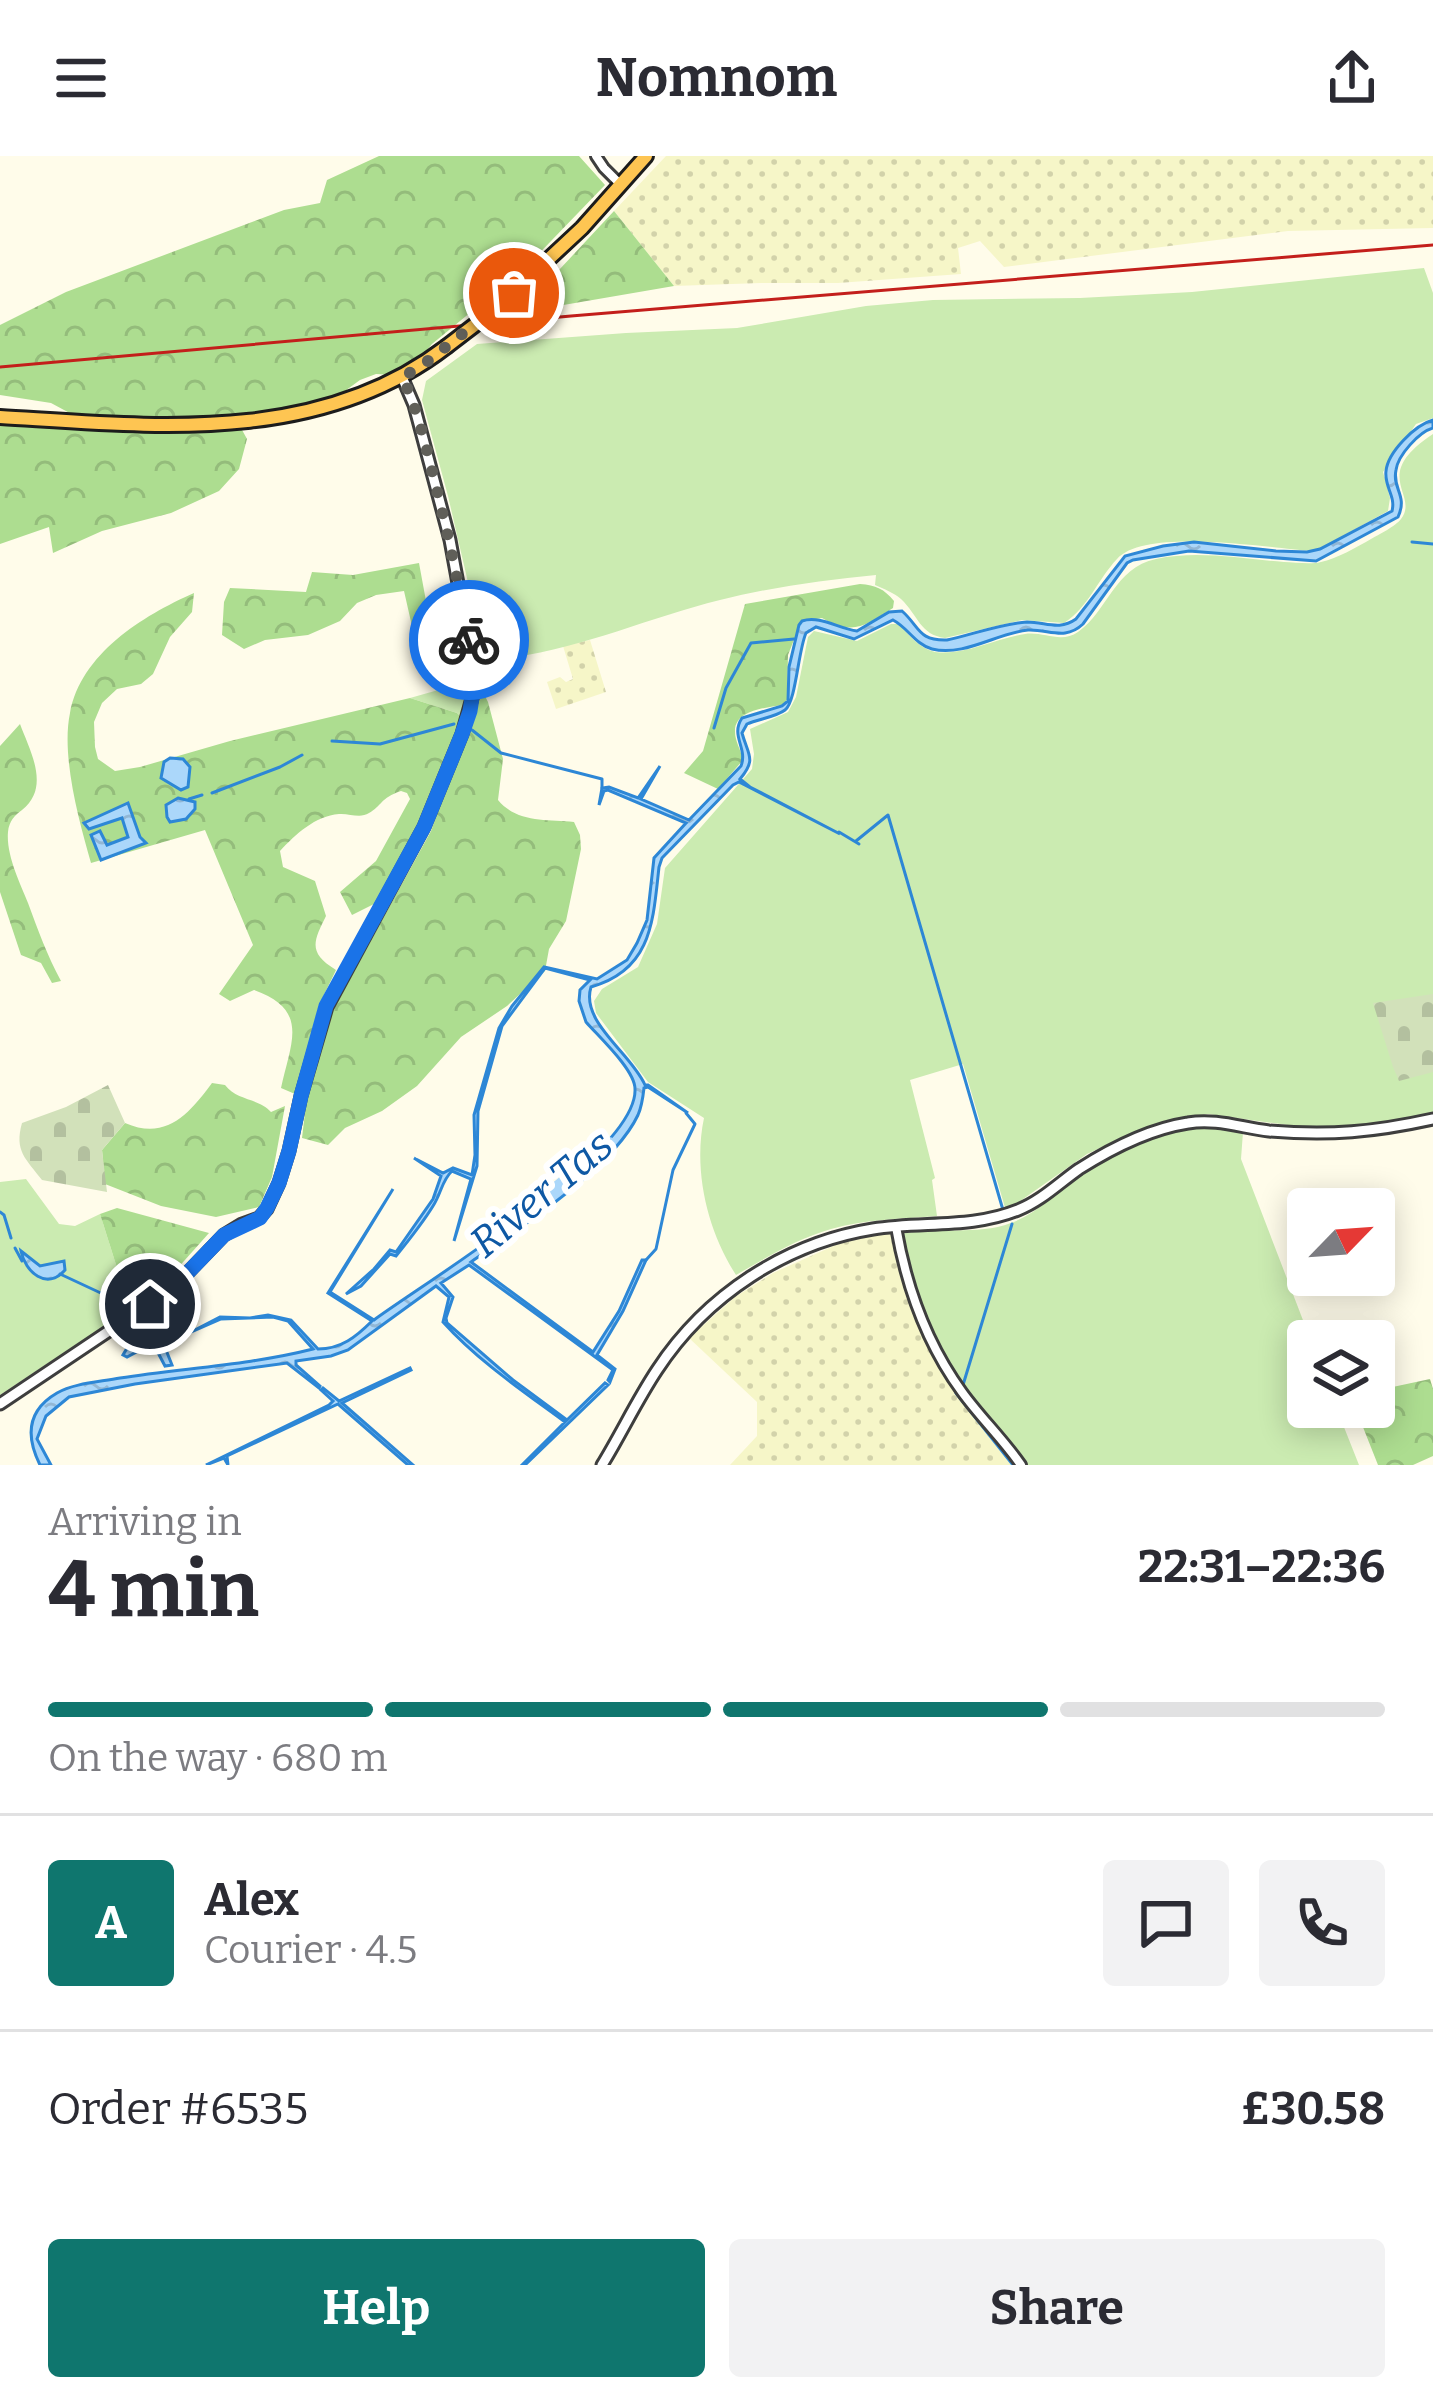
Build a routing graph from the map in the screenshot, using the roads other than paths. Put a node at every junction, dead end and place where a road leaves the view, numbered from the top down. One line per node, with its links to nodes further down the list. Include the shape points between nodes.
1 (596, 156): 3 (street)
2 (646, 156): 3 (highway)
3 (621, 185): 4 (highway, bridge, via 493,310)
4 (402, 377): 5 (highway, via 311,412 242,423); 8 (street, via 450,540 471,654 473,691 462,734 424,827 326,1006 267,1208 217,1241 173,1288)
5 (0, 417)
6 (1433, 1119): 7 (street, via 1360,1133 1183,1124 1123,1144 1019,1210)
7 (896, 1227): 9 (street, via 810,1244 742,1282 658,1368); 10 (street, via 939,1355)
8 (0, 1404)
9 (602, 1465)
10 (1021, 1465)

